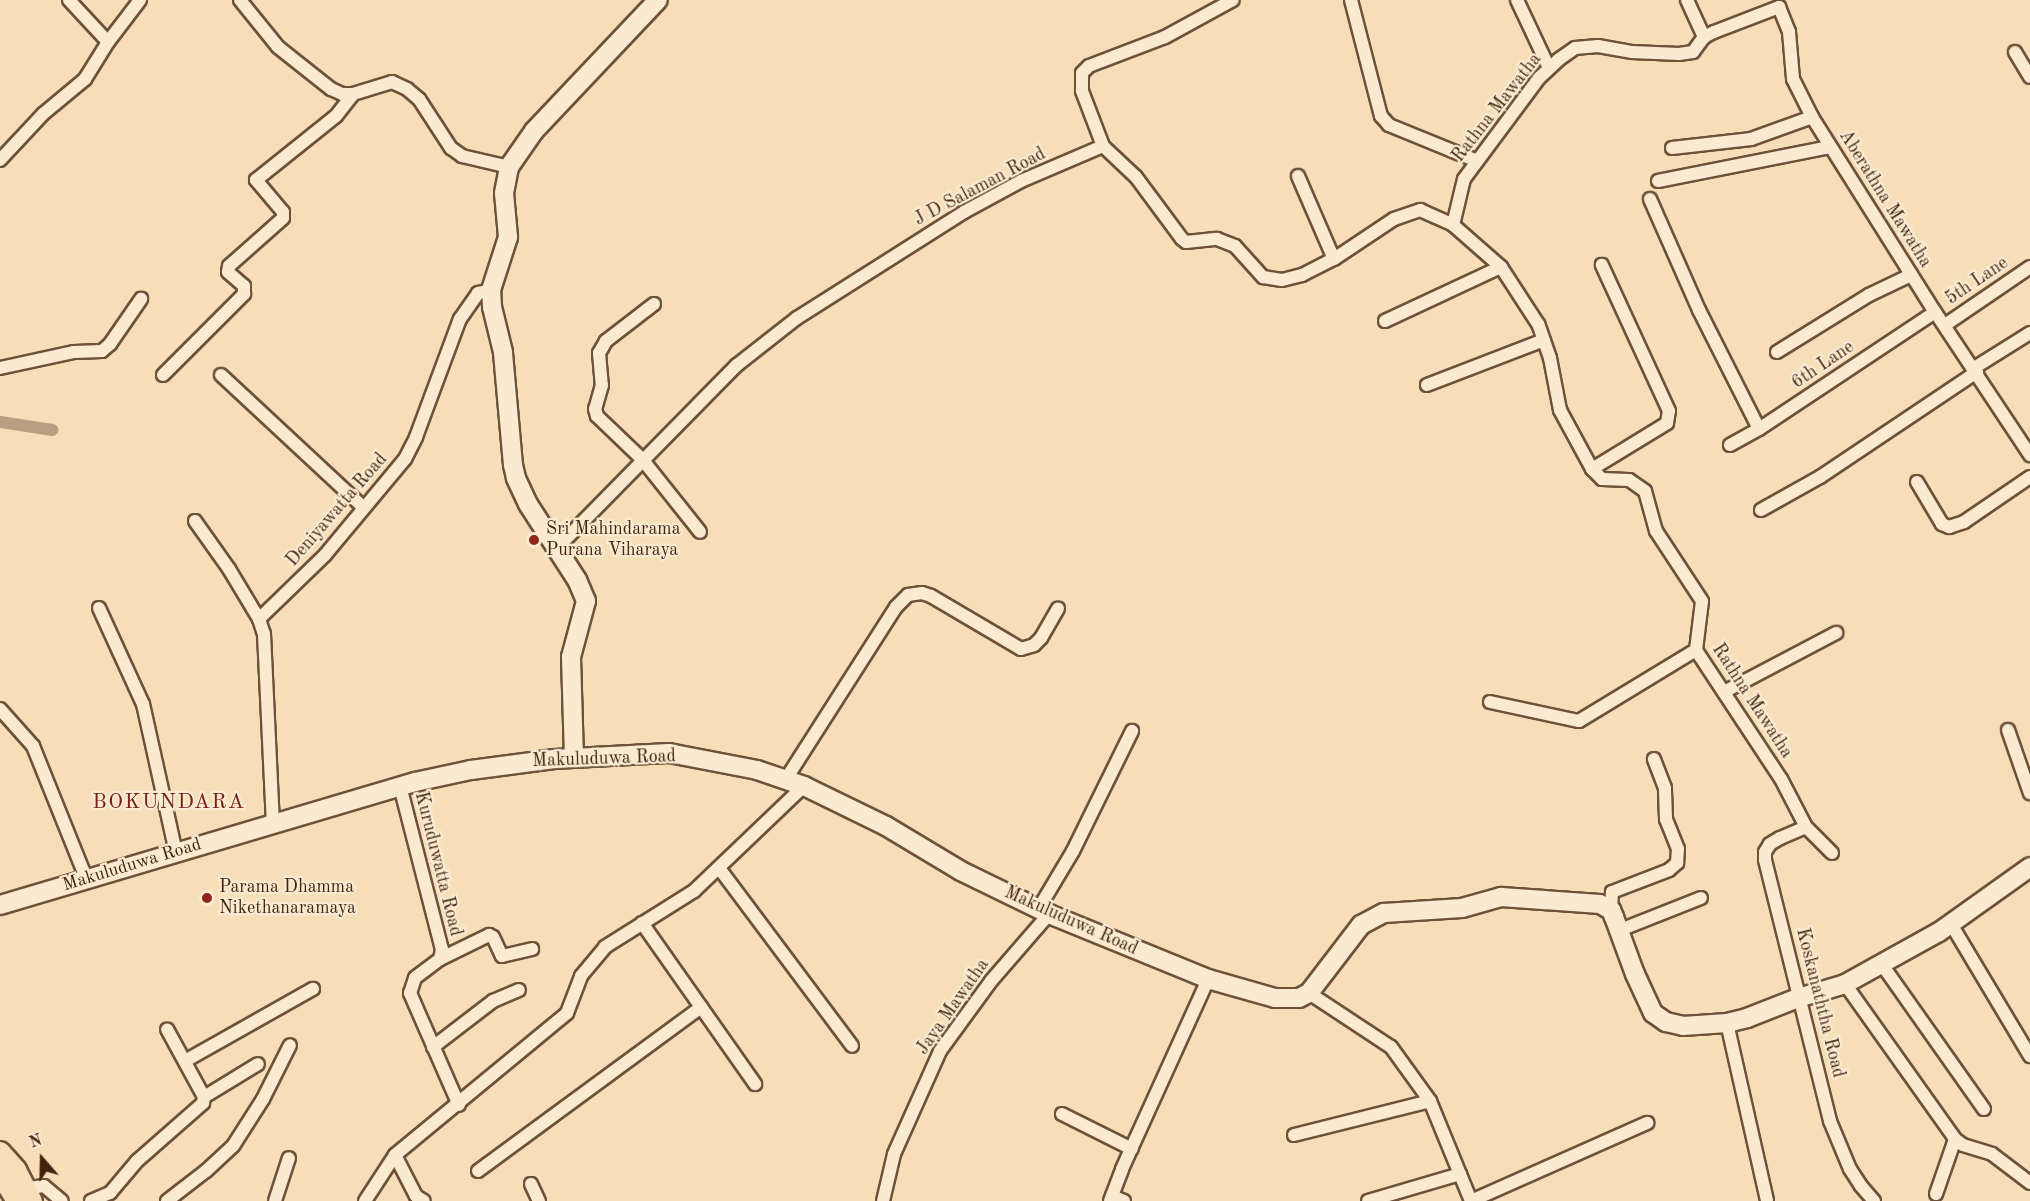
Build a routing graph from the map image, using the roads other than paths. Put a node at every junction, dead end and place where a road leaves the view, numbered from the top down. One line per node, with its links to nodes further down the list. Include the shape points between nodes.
1 (69, 0): 11 (street)
2 (140, 0): 11 (street)
3 (240, 0): 15 (street, via 278,47 331,89)
4 (658, 0): 22 (street, via 534,131)
5 (1233, 0): 17 (street, via 1165,37 1089,66 1082,73 1082,91)
6 (1351, 0): 21 (street, via 1381,116 1389,125)
7 (1517, 0): 13 (street)
8 (1687, 0): 10 (street)
9 (1784, 4): 10 (street, Aberathna Mawatha); 16 (street, Aberathna Mawatha, via 1793,79)
10 (1709, 34): 13 (street, Rathna Mawatha, via 1693,52 1575,48)
11 (108, 42): 20 (street, via 85,79 42,114)
12 (2015, 52): 14 (street)
13 (1549, 68): 21 (street, Rathna Mawatha)
14 (2030, 77)
15 (353, 94): 22 (street, via 392,82 407,89 419,99 451,148 462,156); 43 (street, via 336,116 256,180 283,212 283,218 229,266 228,272 244,286 244,294)
16 (1812, 117): 18 (street, Aberathna Mawatha); 19 (street, via 1751,140)
17 (1102, 146): 27 (street, via 1136,177 1186,242 1222,240 1234,246 1263,277 1282,280); 49 (street, J D Salaman Road, via 1021,181 964,212 797,318 736,365)
18 (1830, 147): 24 (street); 31 (street, Aberathna Mawatha)
19 (1672, 148)
20 (0, 160)
21 (1477, 161): 26 (street, Rathna Mawatha, via 1464,178)
22 (509, 167): 32 (street, via 504,193 508,237)
23 (1298, 176): 27 (street)
24 (1658, 181)
25 (1650, 199): 46 (street, via 1699,310)
26 (1453, 225): 27 (street, via 1420,210 1394,219); 29 (street)
27 (1334, 259)
28 (1602, 265): 50 (street, via 1669,411 1667,423)
29 (1501, 267): 36 (street); 39 (street)
30 (2030, 267): 37 (street, 5th Lane)
31 (1911, 275): 35 (street, Aberathna Mawatha); 40 (street, via 1869,295)
32 (491, 290): 53 (street, Deniyawatta Road, via 478,293 460,319 405,459); 57 (street, via 503,352 513,465 528,504)
33 (141, 298): 41 (street, via 102,351 74,352)
34 (654, 304): 49 (street, via 606,341 599,353 602,385 595,409 597,416)
35 (1935, 312): 37 (street, Aberathna Mawatha); 46 (street, 6th Lane)
36 (1385, 321)
37 (1945, 325): 42 (street, Aberathna Mawatha)
38 (2030, 333): 42 (street)
39 (1544, 340): 45 (street); 50 (street, via 1560,410)
40 (1777, 352)
41 (0, 368)
42 (1975, 370): 48 (street, Aberathna Mawatha); 54 (street, via 1820,477)
43 (163, 375)
44 (221, 375): 53 (street)
45 (1427, 386)
46 (1760, 429): 47 (street, 6th Lane)
47 (1730, 445)
48 (2030, 455)
49 (642, 459): 56 (street); 57 (street, J D Salaman Road)
50 (1592, 469): 62 (street, Rathna Mawatha, via 1602,479 1629,480 1646,491 1656,531 1702,601)
51 (2030, 477): 52 (street, via 1964,522 1949,527 1942,524)
52 (1917, 482)
53 (364, 508): 60 (street, Deniyawatta Road, via 325,555)
54 (1761, 510)
55 (195, 521): 60 (street)
56 (700, 532)
57 (556, 549): 68 (street, via 577,579 586,601 571,657)
58 (99, 608): 77 (street, via 143,704)
59 (1058, 609): 70 (street, via 1041,638 1021,649 931,596 908,595 896,607)
60 (259, 619): 74 (street, via 264,634)
61 (1836, 633): 63 (street)
62 (1696, 650): 63 (street, Rathna Mawatha); 64 (street, via 1579,722)
63 (1724, 692): 75 (street, Rathna Mawatha, via 1781,779)
64 (1490, 702)
65 (0, 709): 80 (street, via 33,746)
66 (2008, 730): 73 (street)
67 (1132, 732): 84 (street, Jaya Mawatha)
68 (574, 758): 70 (street, Makuluduwa Road, via 669,753); 71 (street, Makuluduwa Road, via 471,770)
69 (1654, 759): 83 (street, via 1665,789 1666,819 1678,849 1677,863 1669,870 1612,892)
70 (786, 779): 72 (street, Makuluduwa Road)
71 (400, 786): 74 (street, Makuluduwa Road); 89 (street, Kuruduwatta Road, via 442,949)
72 (804, 786): 79 (street); 84 (street, Makuluduwa Road)
73 (2030, 793)
74 (273, 825): 77 (street, Makuluduwa Road)
75 (1806, 827): 76 (street, Rathna Mawatha); 96 (street, Koskanaththa Road, via 1780,838 1765,852)
76 (1832, 853)
77 (176, 854): 80 (street, Makuluduwa Road)
78 (2030, 867): 86 (street)
79 (718, 868): 85 (street, via 694,891); 101 (street)
80 (86, 878): 82 (street, Makuluduwa Road)
81 (1701, 898): 87 (street)
82 (0, 905)
83 (1611, 910): 87 (street); 95 (street, via 1600,904 1516,897 1490,899 1462,908 1384,913 1361,925)
84 (1044, 911): 91 (street, Makuluduwa Road); 134 (street, Jaya Mawatha, via 940,1051 900,1138)
85 (642, 923): 97 (street); 109 (street, via 605,947 581,976 567,1013)
86 (1951, 924): 90 (street); 103 (street)
87 (1620, 930): 98 (street, via 1653,1013 1666,1022 1683,1026)
88 (532, 949): 89 (street, via 502,956 489,935)
89 (440, 959): 102 (street, Kuruduwatta Road, via 415,978 410,987)
90 (1883, 966): 92 (street); 110 (street)
91 (1208, 979): 95 (street, Makuluduwa Road, via 1275,998 1290,999); 115 (street)
92 (1845, 984): 96 (street); 114 (street)
93 (313, 989): 104 (street)
94 (519, 990): 102 (street, via 493,1001)
95 (1309, 993): 108 (street, via 1391,1047)
96 (1798, 998): 98 (street); 139 (street, Koskanaththa Road, via 1830,1121 1850,1169)
97 (701, 1007): 106 (street); 119 (street)
98 (1727, 1023): 138 (street)
99 (167, 1029): 104 (street)
100 (290, 1045): 129 (street, via 263,1099 233,1146)
101 (852, 1046)
102 (433, 1047): 109 (street, Kuruduwatta Road)
103 (2030, 1056)
104 (184, 1061): 107 (street)
105 (258, 1064): 107 (street)
106 (756, 1084)
107 (204, 1097): 128 (street, via 198,1108 137,1161 110,1193)
108 (1430, 1101): 113 (street); 121 (street)
109 (459, 1105): 117 (street)
110 (1984, 1109)
111 (1062, 1114): 115 (street)
112 (1647, 1123): 137 (street)
113 (1294, 1135)
114 (1955, 1139): 122 (street, via 1992,1154); 124 (street)
115 (1132, 1149): 126 (street)
116 (0, 1152): 125 (main road)
117 (395, 1155): 131 (street); 132 (street, via 416,1196)
118 (289, 1158): 130 (street)
119 (478, 1171)
120 (0, 1173): 125 (main road)
121 (1460, 1174): 136 (street); 137 (street)
122 (2030, 1183)
123 (531, 1184): 133 (street)
124 (1936, 1194)
125 (22, 1195): 127 (street, via 44,1186)
126 (1111, 1198): 135 (street)
127 (62, 1201)
128 (91, 1201)
129 (167, 1201)
130 (275, 1201)
131 (365, 1201)
132 (424, 1201)
133 (539, 1201)
134 (883, 1201)
135 (1124, 1201)
136 (1368, 1201)
137 (1471, 1201)
138 (1767, 1201)
139 (1874, 1201)

